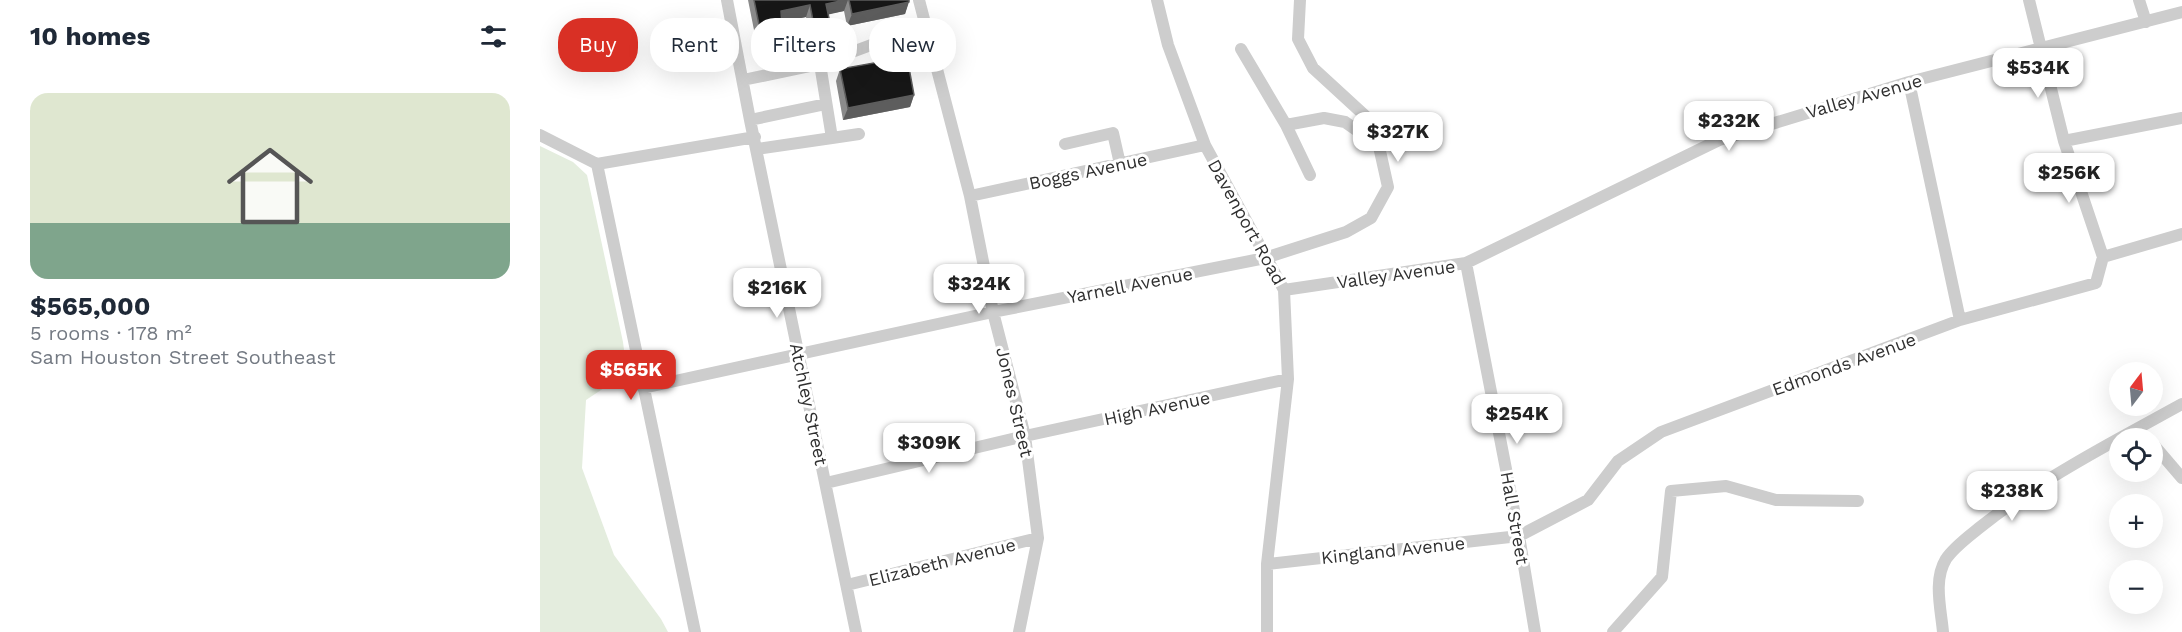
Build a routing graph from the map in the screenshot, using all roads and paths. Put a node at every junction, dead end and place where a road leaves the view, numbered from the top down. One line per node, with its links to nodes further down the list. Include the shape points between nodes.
1 (727, 0): 15 (street, Atchley Street)
2 (919, 0): 8 (street, Jones Street)
3 (1157, 0): 27 (street, Davenport Road, via 1168,45)
4 (1300, 0): 28 (street, Yarnell Avenue, via 1298,39 1313,68 1374,124)
5 (2029, 0): 11 (street)
6 (2139, 0): 9 (street)
7 (2182, 12): 9 (street, Valley Avenue)
8 (923, 18)
9 (2145, 22): 11 (street, Valley Avenue)
10 (1241, 49): 20 (street)
11 (2042, 49): 16 (street, Valley Avenue); 24 (street)
12 (782, 72): 15 (street)
13 (821, 72): 17 (street)
14 (937, 72): 32 (street, Jones Street)
15 (743, 80): 19 (street, Atchley Street)
16 (1909, 82): 36 (street, Valley Avenue, via 1719,140); 39 (street)
17 (826, 104): 19 (street); 23 (street)
18 (2182, 118): 24 (street)
19 (750, 120): 25 (street, Atchley Street)
20 (1286, 125): 28 (street, via 1324,118 1345,122); 31 (street)
21 (859, 134): 23 (street)
22 (540, 135): 29 (street)
23 (832, 138): 25 (street)
24 (2064, 141): 34 (street)
25 (756, 143): 29 (street); 40 (street, Atchley Street)
26 (1065, 144): 30 (street, via 1113,133)
27 (1205, 145): 30 (street, Boggs Avenue); 35 (street, Davenport Road)
28 (1378, 145): 35 (street, Yarnell Avenue, via 1388,187 1371,218 1346,232)
29 (597, 164): 42 (street)
30 (1120, 164): 32 (street, Boggs Avenue)
31 (1310, 175)
32 (970, 195): 38 (street, Jones Street)
33 (2182, 234): 34 (street)
34 (2103, 257): 39 (street, Edmonds Avenue, via 2096,283)
35 (1265, 258): 37 (street, Davenport Road); 38 (street, Yarnell Avenue)
36 (1466, 263): 37 (street, Valley Avenue); 51 (street, Hall Street)
37 (1284, 290): 41 (street, Davenport Road)
38 (993, 312): 40 (street, Yarnell Avenue); 45 (street, Jones Street)
39 (1960, 320): 51 (street, Edmonds Avenue, via 1660,432 1618,461 1588,500)
40 (799, 353): 42 (street, Yarnell Avenue); 49 (street, Atchley Street)
41 (1288, 379): 45 (street, High Avenue); 53 (street, Davenport Road)
42 (643, 388): 55 (street)
43 (2182, 404): 44 (street)
44 (2140, 427)
45 (1025, 436): 49 (street, High Avenue); 52 (street, Jones Street)
46 (2109, 444): 61 (street, via 1993,517 1961,543 1946,560 1939,579)
47 (2163, 457): 48 (street)
48 (2182, 478)
49 (826, 483): 54 (street, Atchley Street)
50 (1858, 501): 60 (street, via 1776,500 1726,486 1671,491 1662,577)
51 (1520, 536): 53 (street, Kingland Avenue); 59 (street, Hall Street)
52 (1038, 538): 54 (street, Elizabeth Avenue); 57 (street, Jones Street)
53 (1267, 564): 58 (street, Davenport Road)
54 (847, 585): 56 (street, Atchley Street)
55 (694, 632)
56 (856, 632)
57 (1019, 632)
58 (1267, 632)
59 (1535, 632)
60 (1613, 632)
61 (1943, 632)

